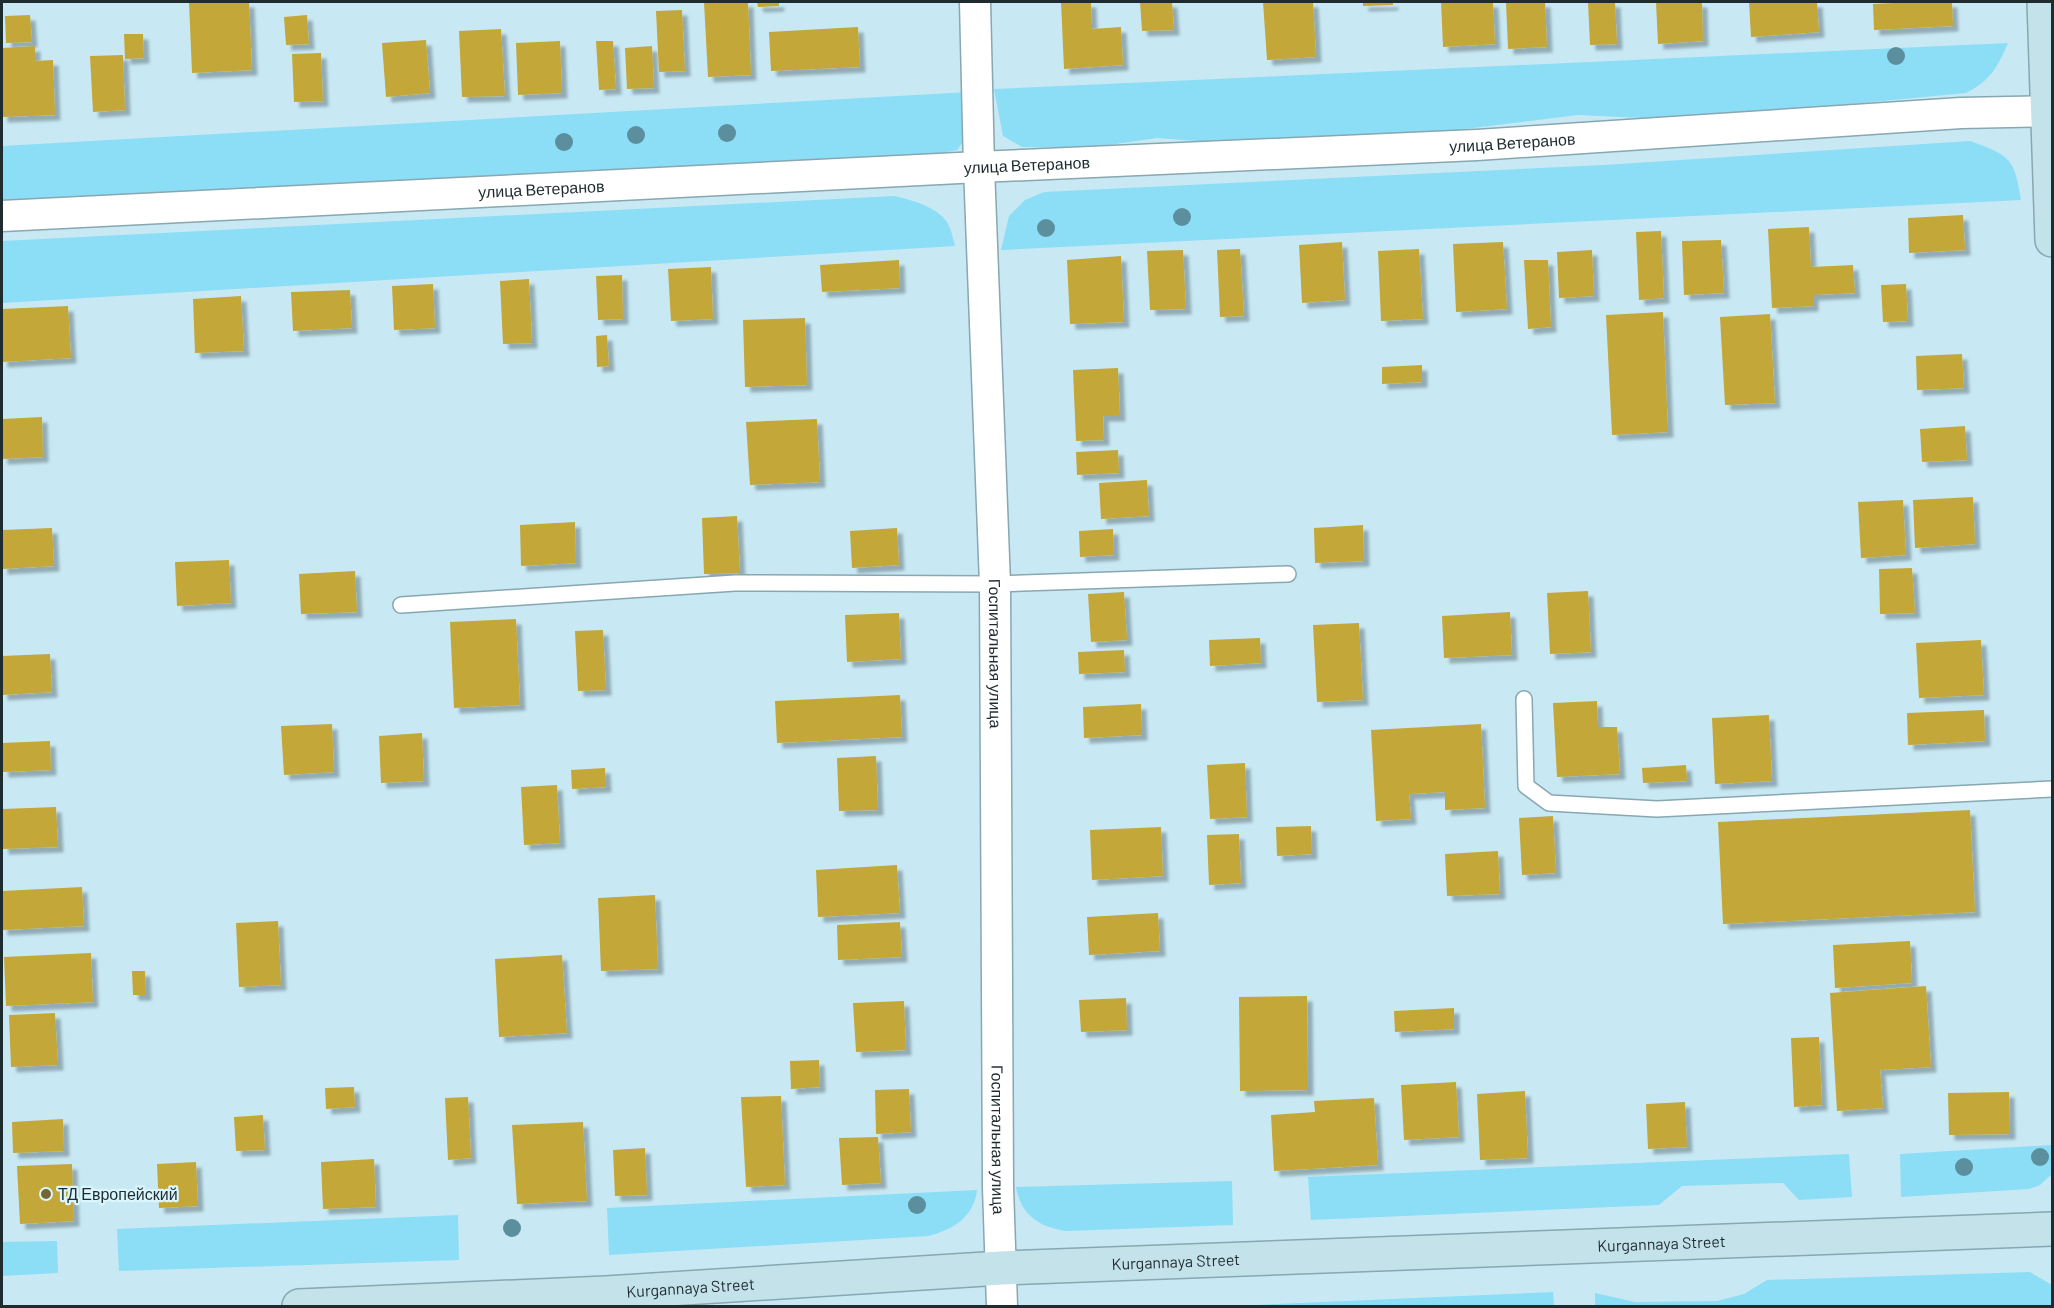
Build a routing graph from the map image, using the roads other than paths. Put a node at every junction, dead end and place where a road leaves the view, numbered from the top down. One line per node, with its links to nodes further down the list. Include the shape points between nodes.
1 (975, 2): 4 (street, Госпитальная улица)
2 (2044, 2): 3 (street)
3 (2050, 111): 4 (street, улица Ветеранов, via 1960,113 1478,145); 6 (street)
4 (979, 167): 5 (street, улица Ветеранов); 8 (street, Госпитальная улица)
5 (2, 216)
6 (2052, 240)
7 (1288, 574): 8 (lane)
8 (995, 584): 9 (lane, via 735,583); 13 (street, Госпитальная улица)
9 (401, 604)
10 (1524, 699): 11 (lane, via 1526,786 1549,803 1657,808)
11 (2052, 789)
12 (2052, 1229): 13 (street, Kurgannaya Street)
13 (1001, 1268): 14 (street, Kurgannaya Street, via 606,1293); 15 (street, Госпитальная улица)
14 (299, 1306)
15 (1002, 1306)

